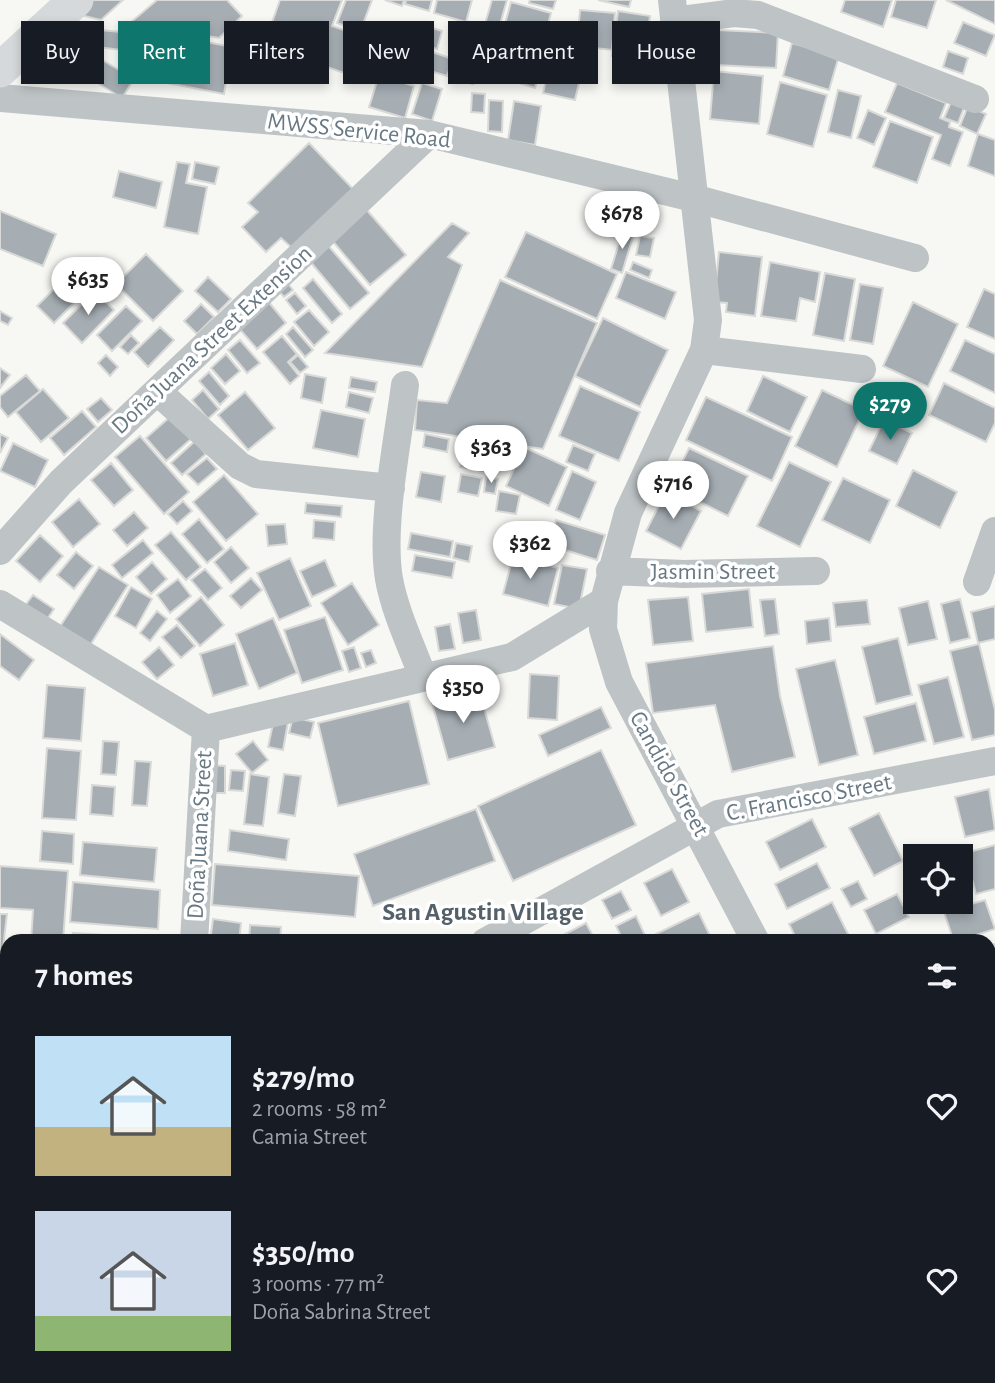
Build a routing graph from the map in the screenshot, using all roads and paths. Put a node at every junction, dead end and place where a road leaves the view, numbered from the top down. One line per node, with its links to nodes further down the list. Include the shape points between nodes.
1 (76, 0): 3 (main road)
2 (673, 11): 5 (street, via 758,15); 7 (street, Candido Street)
3 (0, 70)
4 (0, 99): 6 (street, MWSS Service Road)
5 (975, 99)
6 (429, 134): 7 (street, MWSS Service Road); 12 (street, Doña Juana Street Extension)
7 (696, 199): 8 (street, MWSS Service Road); 9 (street, Candido Street, via 708,320)
8 (915, 258)
9 (704, 350): 10 (street); 16 (street, Candido Street, via 628,513)
10 (862, 369)
11 (405, 385): 13 (street)
12 (158, 392): 13 (street, via 240,466 256,474); 15 (street, Doña Juana Street Extension, via 61,482)
13 (391, 488): 21 (street, via 389,578)
14 (995, 531): 18 (street)
15 (0, 551)
16 (610, 570): 17 (street, Jasmin Street, via 684,574); 19 (street, Candido Street)
17 (816, 571)
18 (977, 582)
19 (604, 601): 21 (street, via 512,657); 24 (street, Candido Street, via 603,629 619,682)
20 (0, 604): 22 (street)
21 (423, 677): 22 (street)
22 (205, 729): 25 (street, Doña Juana Street)
23 (995, 761): 24 (street, C. Francisco Street, via 718,814)
24 (696, 825): 26 (street, C. Francisco Street); 27 (street, Candido Street)
25 (194, 934)
26 (499, 934)
27 (752, 934)

